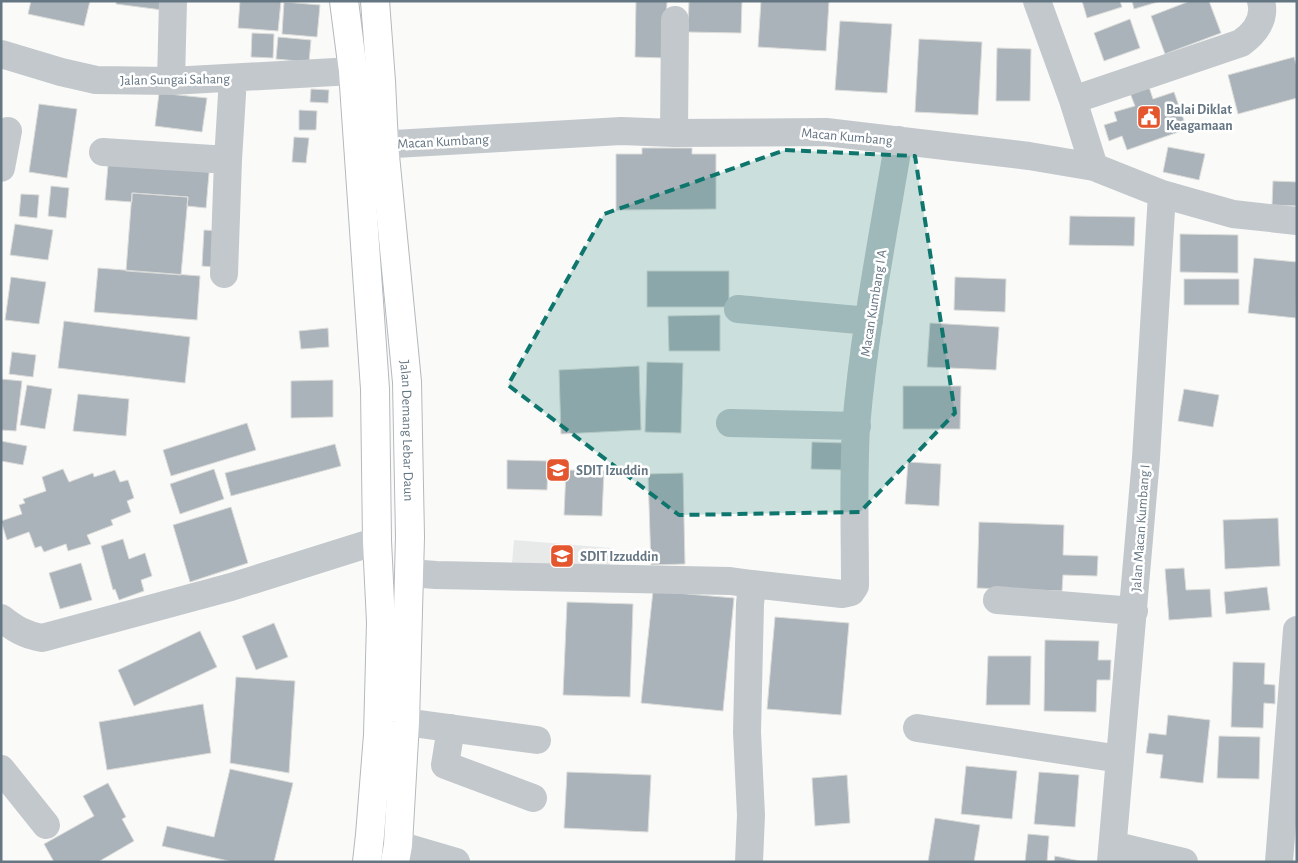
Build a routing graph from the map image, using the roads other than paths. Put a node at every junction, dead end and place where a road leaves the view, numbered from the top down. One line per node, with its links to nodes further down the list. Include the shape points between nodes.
1 (173, 1): 10 (street)
2 (344, 1): 8 (highway, Jalan Demang Lebar Daun)
3 (375, 1): 15 (highway, Jalan Demang Lebar Daun, via 381,81)
4 (1036, 1): 11 (street)
5 (1261, 1): 11 (street, via 1260,22 1241,43)
6 (675, 20): 13 (street)
7 (1, 54): 10 (street, Jalan Sungai Sahang, via 96,80)
8 (353, 71): 9 (street, Jalan Sungai Sahang); 15 (highway, Jalan Demang Lebar Daun)
9 (234, 78): 10 (street, Jalan Sungai Sahang); 17 (street)
10 (171, 81)
11 (1073, 100): 18 (street)
12 (8, 131): 19 (street)
13 (674, 133): 14 (street, Macan Kumbang, via 826,132); 15 (street, Macan Kumbang, via 621,131)
14 (899, 140): 18 (street, Macan Kumbang); 24 (street, Macan Kumbang I A)
15 (371, 145): 27 (highway, Jalan Demang Lebar Daun); 28 (highway, Jalan Demang Lebar Daun, via 407,382)
16 (104, 152): 17 (street)
17 (228, 160): 22 (street)
18 (1094, 167): 20 (street, Macan Kumbang)
19 (1, 168)
20 (1162, 194): 21 (street, Macan Kumbang, via 1233,214); 31 (street, Jalan Macan Kumbang I)
21 (1297, 221)
22 (224, 274)
23 (738, 309): 24 (street)
24 (869, 321): 26 (street, Macan Kumbang I A)
25 (730, 423): 26 (street)
26 (856, 426): 29 (street, Macan Kumbang I A, via 855,586 851,592 842,594)
27 (377, 541): 32 (street, via 231,587 42,638 28,636); 44 (highway, Jalan Demang Lebar Daun, via 380,622 378,735)
28 (410, 573): 29 (street); 34 (highway, Jalan Demang Lebar Daun)
29 (752, 584): 46 (street)
30 (997, 600): 31 (street)
31 (1134, 611): 38 (street, Jalan Macan Kumbang I)
32 (1, 618)
33 (1297, 630): 48 (street)
34 (405, 722): 35 (street); 42 (highway, Jalan Demang Lebar Daun)
35 (451, 728): 37 (street); 40 (street, via 445,765)
36 (917, 728): 38 (street)
37 (537, 740)
38 (1120, 759): 43 (street, Jalan Macan Kumbang I)
39 (1, 769): 41 (street)
40 (533, 798)
41 (46, 825)
42 (397, 853): 45 (street)
43 (1112, 854): 47 (street)
44 (366, 862)
45 (456, 862)
46 (748, 862)
47 (1184, 862)
48 (1279, 862)

